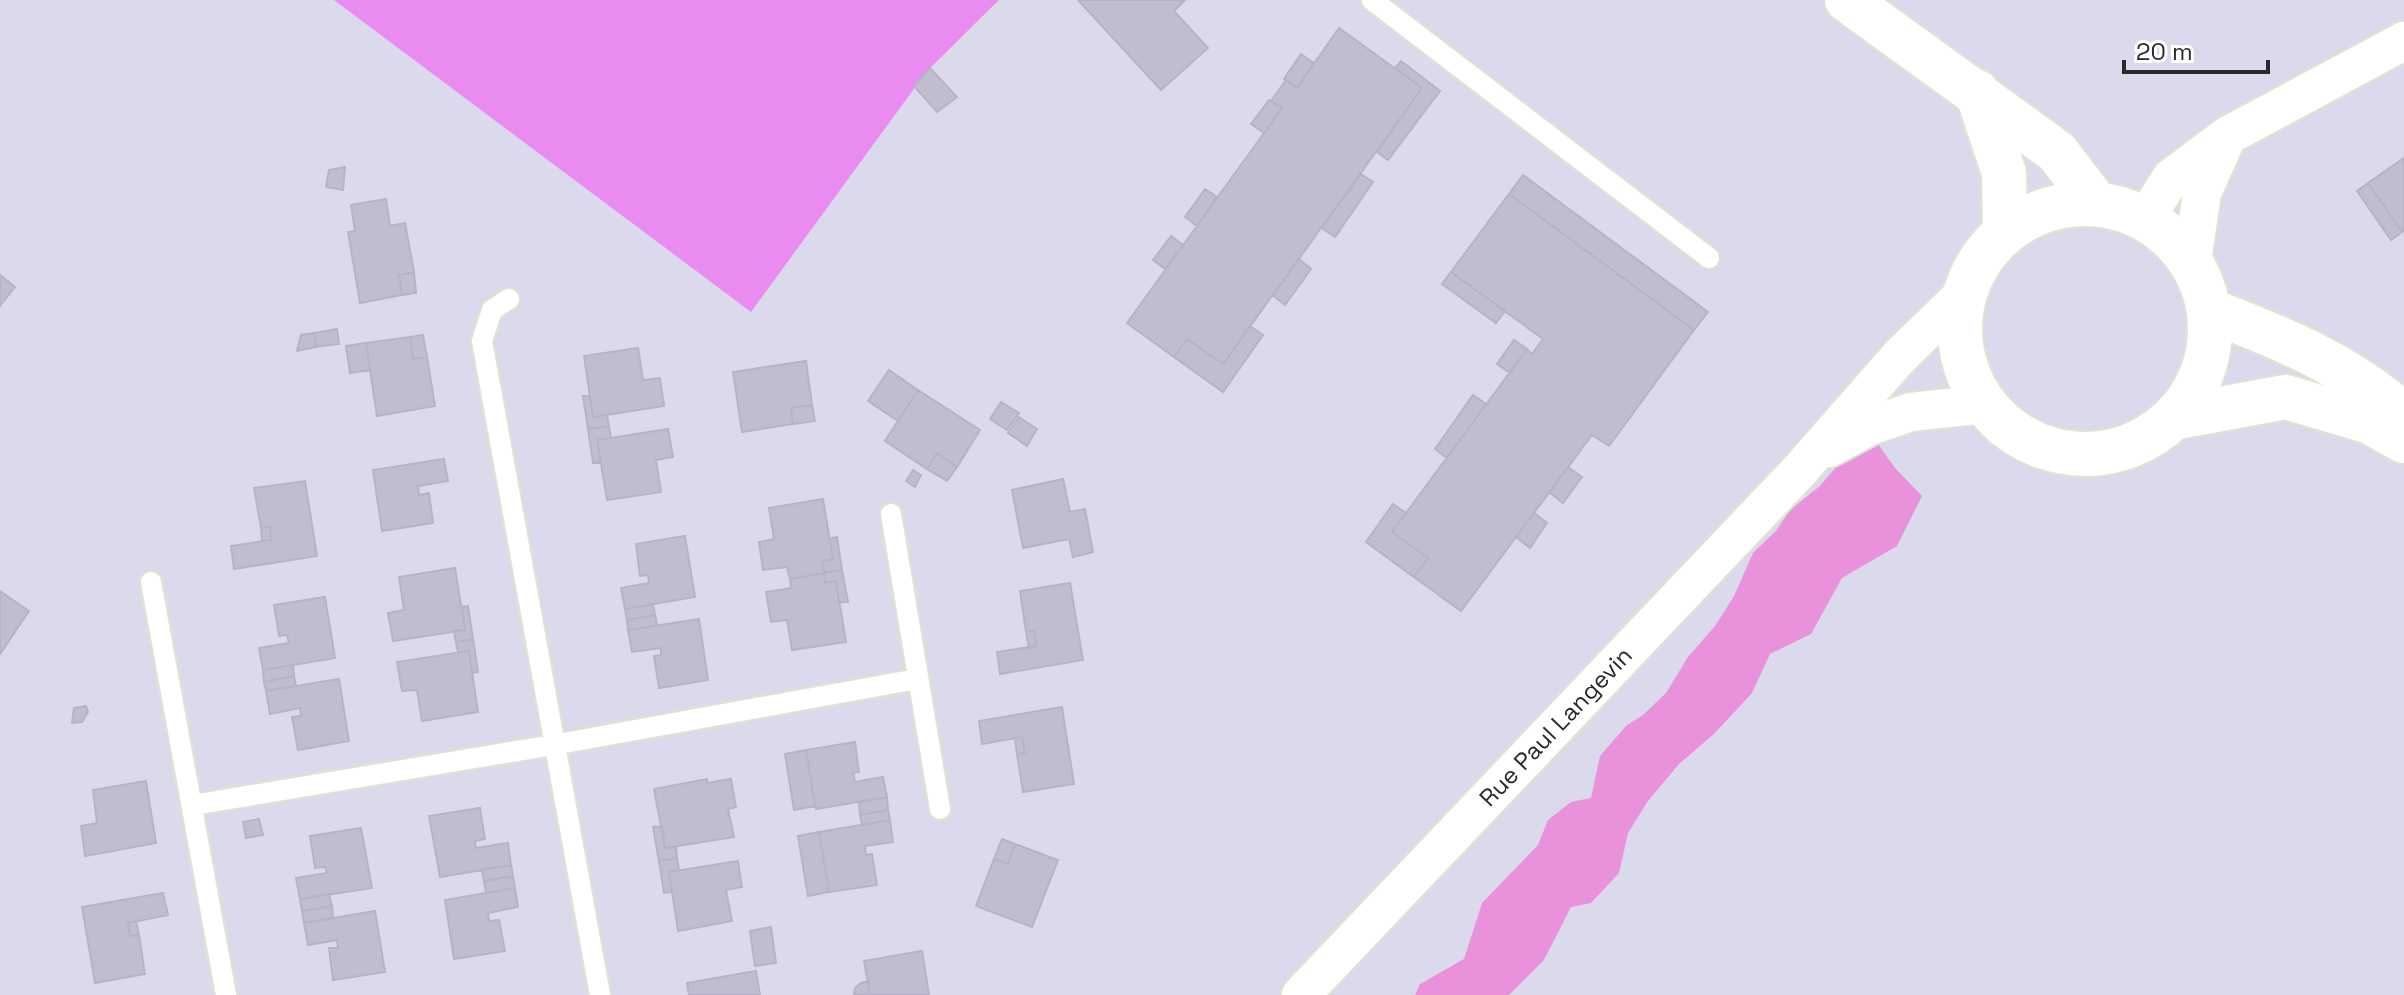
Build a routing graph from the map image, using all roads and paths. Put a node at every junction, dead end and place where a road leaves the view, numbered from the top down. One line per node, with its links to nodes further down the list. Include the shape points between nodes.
1 (1372, 0): 9 (lane)
2 (1847, 0): 4 (street)
3 (2404, 41): 5 (street)
4 (1977, 92): 6 (street, via 2057,152); 8 (street, via 2004,173)
5 (2227, 136): 7 (street, via 2171,178); 10 (street, via 2202,193)
6 (2096, 203): 7 (street); 8 (street, via 2048,208)
7 (2146, 218): 10 (street)
8 (2005, 232): 11 (street, via 1977,265)
9 (1709, 258)
10 (2192, 261): 13 (street)
11 (1960, 298): 14 (street, via 1963,357); 18 (street, Rue Paul Langevin, via 1900,356)
12 (509, 299): 22 (lane, via 492,310 482,341)
13 (2211, 311): 15 (street, via 2288,340 2374,388); 16 (street, via 2206,368)
14 (1985, 404): 16 (street, via 2026,440 2079,455 2132,447); 18 (street, Rue Paul Langevin, via 1911,412 1870,426)
15 (2404, 415)
16 (2177, 417): 17 (street, via 2286,397 2370,422)
17 (2404, 441)
18 (1809, 460): 27 (street, Rue Paul Langevin)
19 (891, 514): 21 (lane)
20 (151, 582): 23 (lane)
21 (917, 679): 22 (lane); 24 (lane)
22 (553, 745): 23 (lane); 26 (lane)
23 (193, 805): 25 (lane)
24 (940, 809)
25 (226, 995)
26 (600, 995)
27 (1301, 995)

